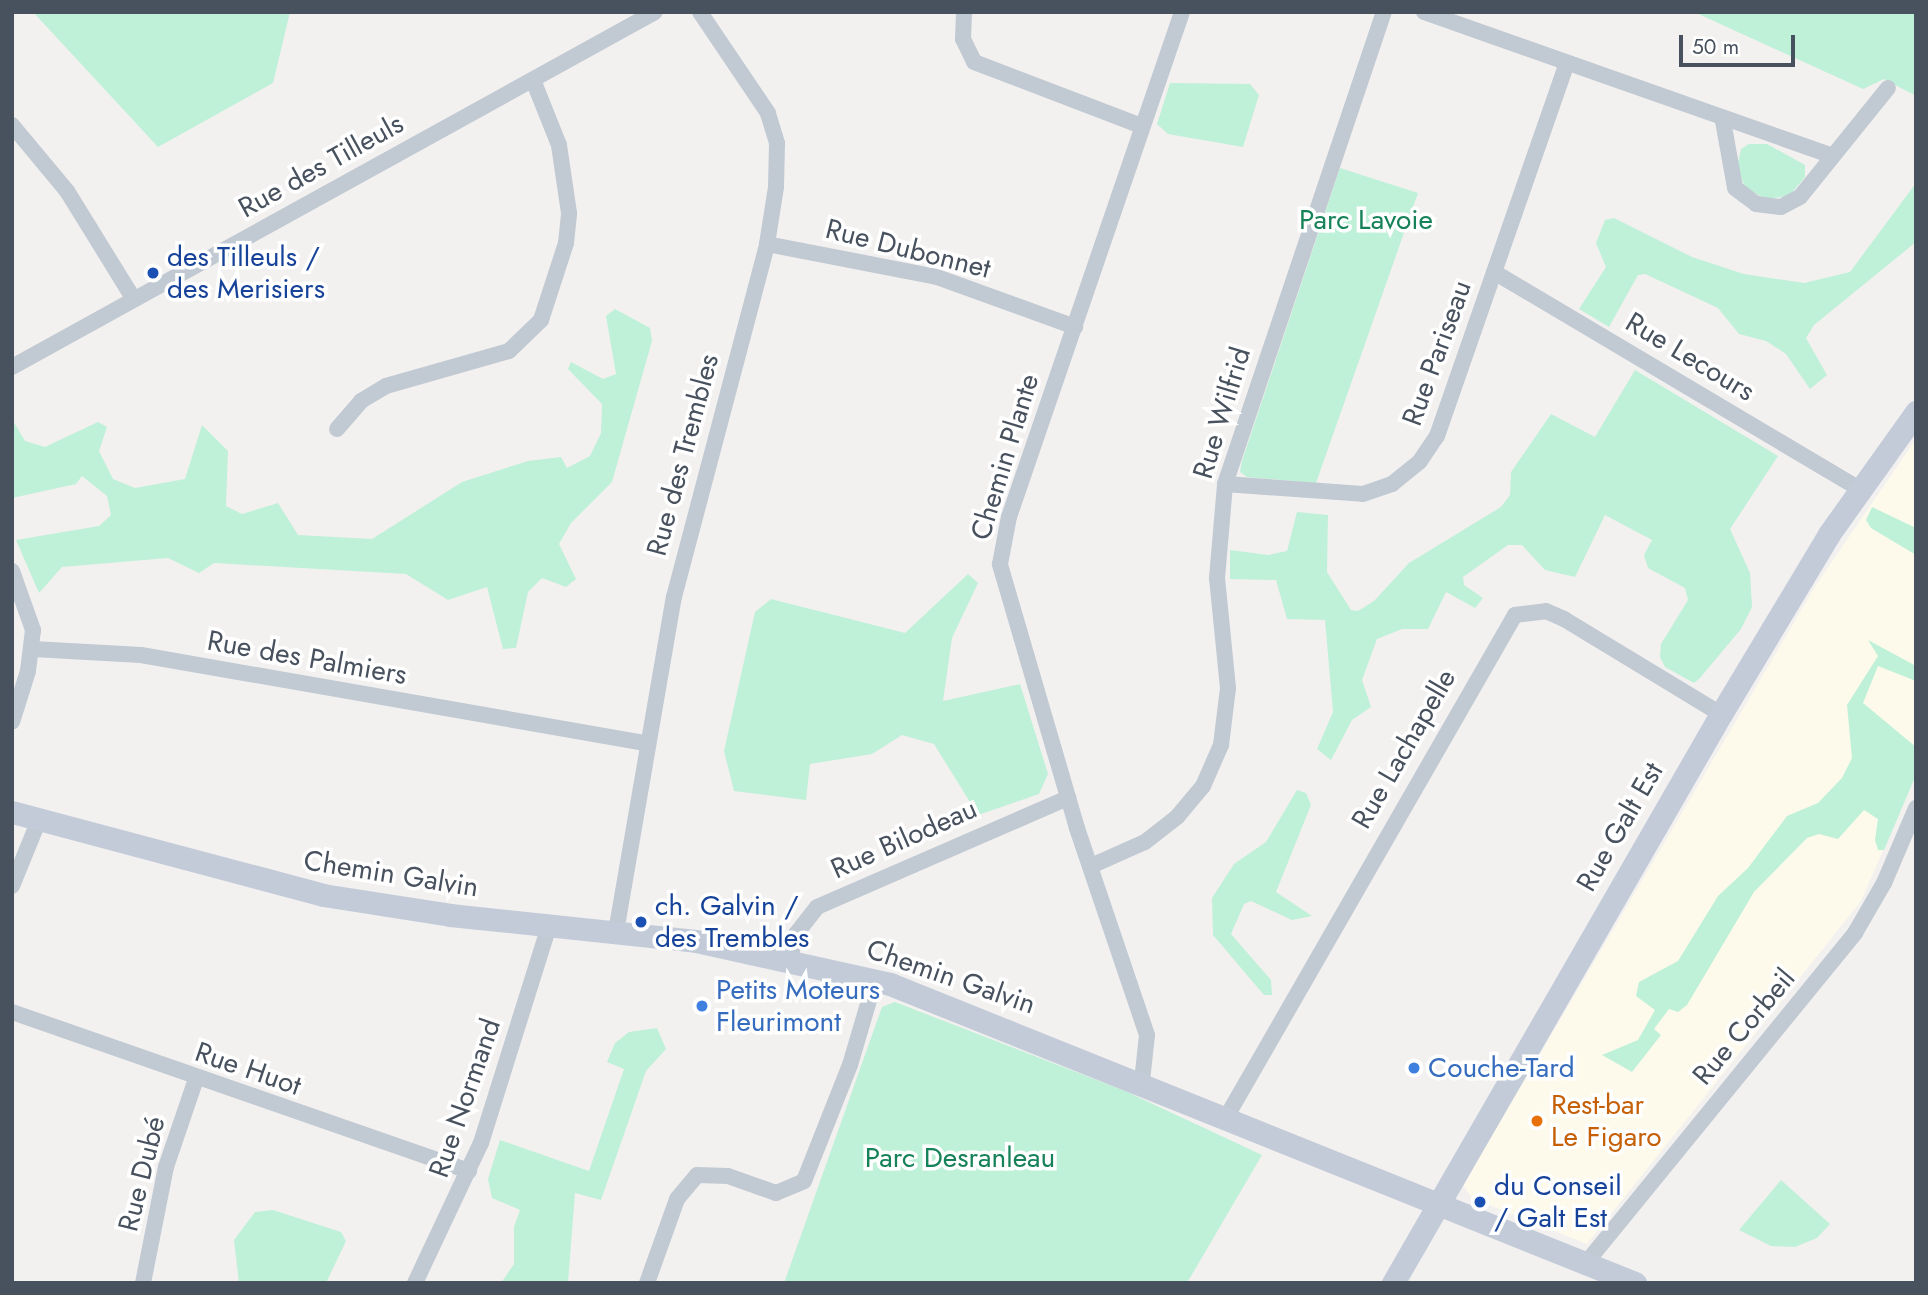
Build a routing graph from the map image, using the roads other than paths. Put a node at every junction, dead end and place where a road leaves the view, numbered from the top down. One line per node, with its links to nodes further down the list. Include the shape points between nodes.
1 (655, 12): 8 (street, Rue des Tilleuls)
2 (699, 12): 14 (street, Rue des Trembles, via 768,113 777,143)
3 (964, 12): 12 (street, via 962,39 974,62)
4 (1181, 12): 12 (street, Chemin Plante)
5 (1384, 12): 21 (street, Rue Wilfrid)
6 (1424, 12): 7 (street)
7 (1566, 66): 10 (street); 15 (street, Rue Pariseau)
8 (533, 80): 16 (street, Rue des Tilleuls); 20 (street, via 559,145 569,213 566,243 541,320 509,351 386,386 361,401)
9 (1888, 88): 13 (street)
10 (1723, 121): 13 (street); 13 (street, via 1735,188 1756,204 1792,203)
11 (12, 125): 16 (street, via 67,191)
12 (1142, 126): 17 (street, Chemin Plante)
13 (1830, 155)
14 (767, 244): 17 (street, Rue Dubonnet, via 937,277); 27 (street, Rue des Trembles, via 689,531)
15 (1494, 272): 21 (street, Rue Pariseau, via 1437,436 1420,461 1392,484 1346,495); 22 (street, Rue Lecours)
16 (134, 298): 18 (street, Rue des Tilleuls)
17 (1074, 327): 28 (street, Chemin Plante, via 1007,525 1000,565)
18 (12, 367)
19 (1916, 412): 22 (street, Rue Galt Est)
20 (337, 429)
21 (1225, 484): 32 (street, Rue Wilfrid, via 1217,578 1228,688 1221,745 1203,786 1177,817 1145,842)
22 (1858, 488): 25 (street, Rue Galt Est)
23 (12, 572): 24 (street, via 29,608)
24 (33, 649): 26 (street); 27 (street, Rue des Palmiers, via 141,655)
25 (1721, 713): 41 (street, Rue Lachapelle, via 1564,619 1546,611 1515,615); 43 (street, Rue Galt Est)
26 (12, 723)
27 (645, 743): 35 (street, Rue des Trembles)
28 (1068, 798): 32 (street, Chemin Plante); 36 (street, Rue Bilodeau, via 817,907 796,934)
29 (1916, 808): 44 (street, Rue Corbeil, via 1877,897 1854,933)
30 (12, 812): 31 (street, Chemin Galvin)
31 (39, 820): 33 (street); 34 (street, Chemin Galvin, via 323,895)
32 (1091, 866): 40 (street, Chemin Plante, via 1147,1035)
33 (12, 886)
34 (549, 926): 35 (street, Chemin Galvin); 42 (street, Rue Normand)
35 (616, 932): 36 (street, Chemin Galvin)
36 (790, 958): 37 (street, Chemin Galvin)
37 (875, 980): 40 (street, Chemin Galvin); 47 (street, via 813,1168 793,1189 776,1193 729,1175 697,1175 677,1199)
38 (12, 1012): 39 (street, Rue Huot)
39 (196, 1079): 42 (street, Rue Huot); 45 (street, Rue Dubé, via 166,1167)
40 (1142, 1081): 41 (street, Chemin Galvin)
41 (1227, 1116): 43 (street, Chemin Galvin)
42 (469, 1171): 46 (street, Rue Normand)
43 (1434, 1205): 44 (street, Chemin Galvin); 48 (street, Rue Galt Est)
44 (1586, 1263): 49 (street, Chemin Galvin)
45 (143, 1283)
46 (415, 1283)
47 (647, 1283)
48 (1393, 1283)
49 (1635, 1283)

